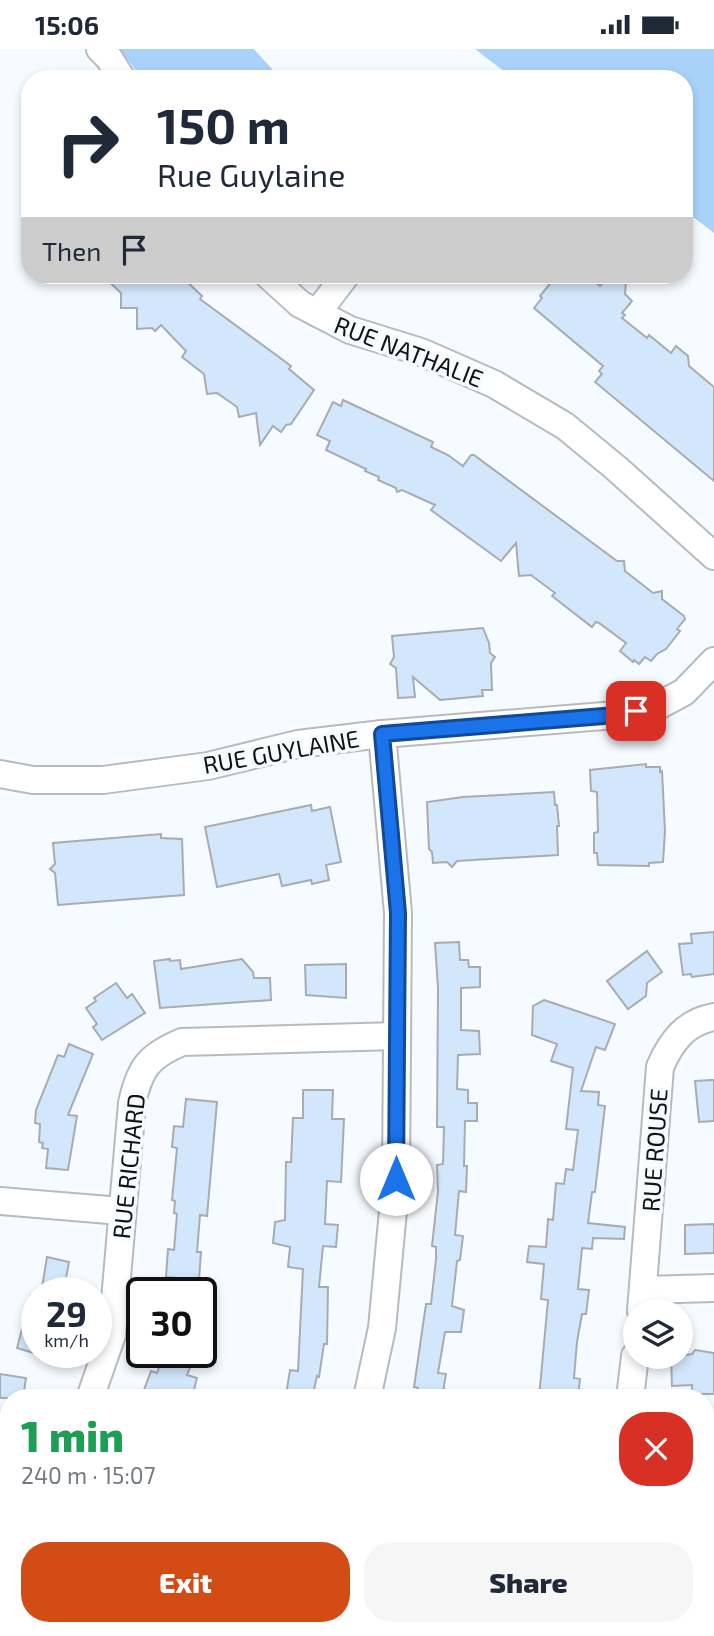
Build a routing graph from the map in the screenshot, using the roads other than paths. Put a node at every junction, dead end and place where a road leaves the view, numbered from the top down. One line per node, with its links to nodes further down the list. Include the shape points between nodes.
1 (100, 49): 2 (street)
2 (116, 70)
3 (278, 284): 5 (street, RUE NATHALIE)
4 (339, 284): 5 (street)
5 (317, 313): 6 (street, RUE NATHALIE, via 494,384 565,426)
6 (714, 556)
7 (714, 661): 8 (street, RUE GUYLAINE, via 684,692 656,707 616,715)
8 (382, 734): 9 (street, RUE GUYLAINE, via 298,744 208,766 103,781 33,780); 11 (street, via 398,913)
9 (0, 774)
10 (714, 1017): 15 (street, RUE ROUSE, via 687,1027 669,1046 660,1067)
11 (397, 1036): 13 (street, RUE RICHARD, via 183,1042 162,1051 137,1080); 19 (street, via 396,1179 382,1328)
12 (0, 1201): 13 (street)
13 (121, 1211): 18 (street, RUE RICHARD, via 112,1335)
14 (714, 1288): 16 (street)
15 (643, 1299)
16 (654, 1299)
17 (633, 1369): 20 (street)
18 (93, 1389)
19 (369, 1389)
20 (630, 1389)

